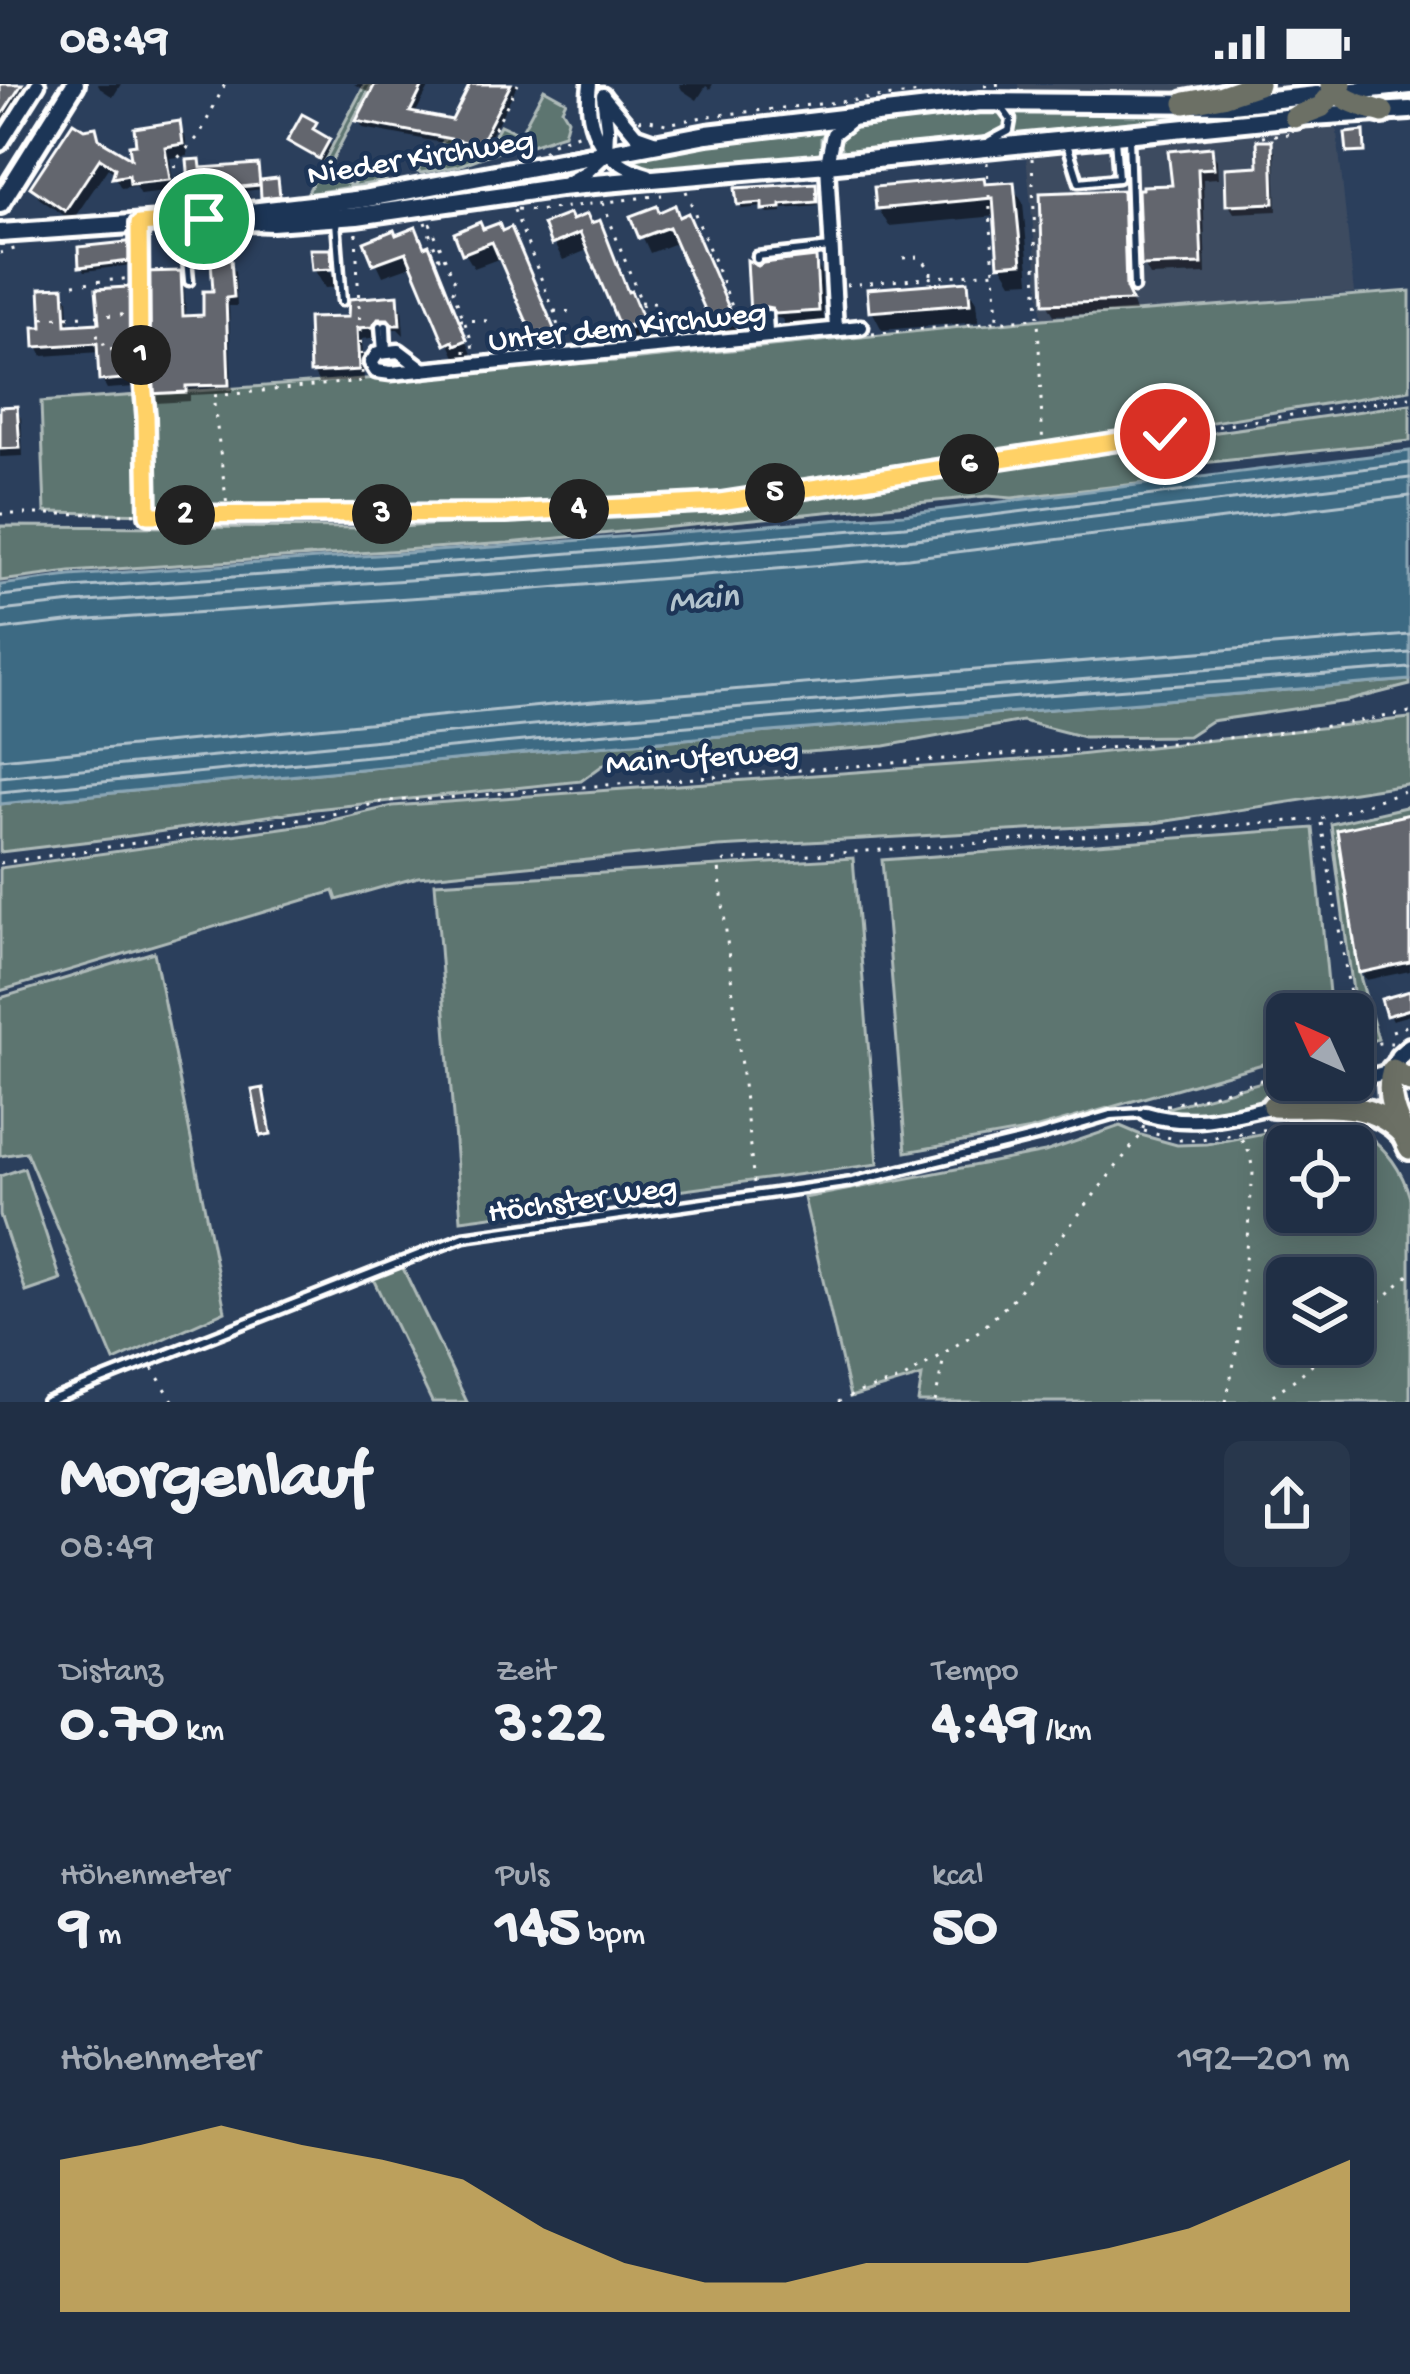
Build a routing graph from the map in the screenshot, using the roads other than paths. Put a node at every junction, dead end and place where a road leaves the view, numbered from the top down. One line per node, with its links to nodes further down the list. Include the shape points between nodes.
1 (38, 84): 17 (street)
2 (75, 84): 27 (main road)
3 (1258, 84): 8 (highway)
4 (1410, 85): 5 (main road, Nieder Kirchweg)
5 (1336, 87): 8 (main road, Nieder Kirchweg); 10 (highway); 12 (highway, via 1321,107)
6 (596, 88): 13 (street, via 588,104); 18 (street, via 636,135); 20 (street)
7 (980, 94): 8 (main road, Nieder Kirchweg); 11 (main road, Nieder Kirchweg); 19 (lane, via 1004,109 1010,131)
8 (1185, 103)
9 (1410, 110): 10 (main road, Nieder Kirchweg)
10 (1383, 112): 12 (main road, Nieder Kirchweg)
11 (859, 116): 16 (street); 18 (main road, Nieder Kirchweg)
12 (1295, 117): 14 (main road, Nieder Kirchweg)
13 (591, 130): 20 (street); 22 (street)
14 (1122, 135): 15 (main road, Nieder Kirchweg); 15 (lane, via 1118,178 1079,182); 35 (lane)
15 (1066, 140): 19 (main road, Nieder Kirchweg)
16 (829, 143): 21 (lane); 23 (street)
17 (0, 144)
18 (663, 144): 20 (main road, Nieder Kirchweg)
19 (970, 148): 21 (main road, Nieder Kirchweg)
20 (607, 154): 22 (main road, Nieder Kirchweg); 24 (street); 25 (street)
21 (857, 160): 23 (main road, Nieder Kirchweg)
22 (572, 161): 26 (main road, Nieder Kirchweg)
23 (827, 164): 24 (main road, Nieder Kirchweg); 32 (street)
24 (661, 179): 25 (main road, Nieder Kirchweg)
25 (560, 188): 26 (main road, Nieder Kirchweg)
26 (395, 202): 28 (main road, Nieder Kirchweg); 29 (main road, Nieder Kirchweg)
27 (0, 204)
28 (336, 218): 29 (main road, Nieder Kirchweg); 36 (lane)
29 (204, 219): 30 (main road, Nieder Kirchweg)
30 (183, 220): 31 (main road, Nieder Kirchweg); 34 (lane)
31 (0, 233)
32 (830, 248): 33 (lane); 40 (street)
33 (757, 259)
34 (189, 281)
35 (1134, 287)
36 (342, 301)
37 (768, 314): 41 (lane)
38 (383, 326): 42 (lane)
39 (861, 327): 40 (street, Unter dem Kirchweg)
40 (836, 329): 41 (street, Unter dem Kirchweg)
41 (769, 337): 43 (street, Unter dem Kirchweg)
42 (384, 352): 43 (street, via 404,353); 43 (street, Unter dem Kirchweg, via 371,363 382,374)
43 (424, 370)
44 (1410, 1047): 45 (main road, via 1399,1057)
45 (1404, 1072): 46 (street); 48 (highway, via 1388,1087)
46 (1273, 1106): 47 (street, via 1189,1122); 48 (highway, via 1360,1108)
47 (1147, 1114): 49 (lane, Höchster Weg, via 1111,1115 852,1182 464,1237)
48 (1407, 1141)
49 (46, 1402)

